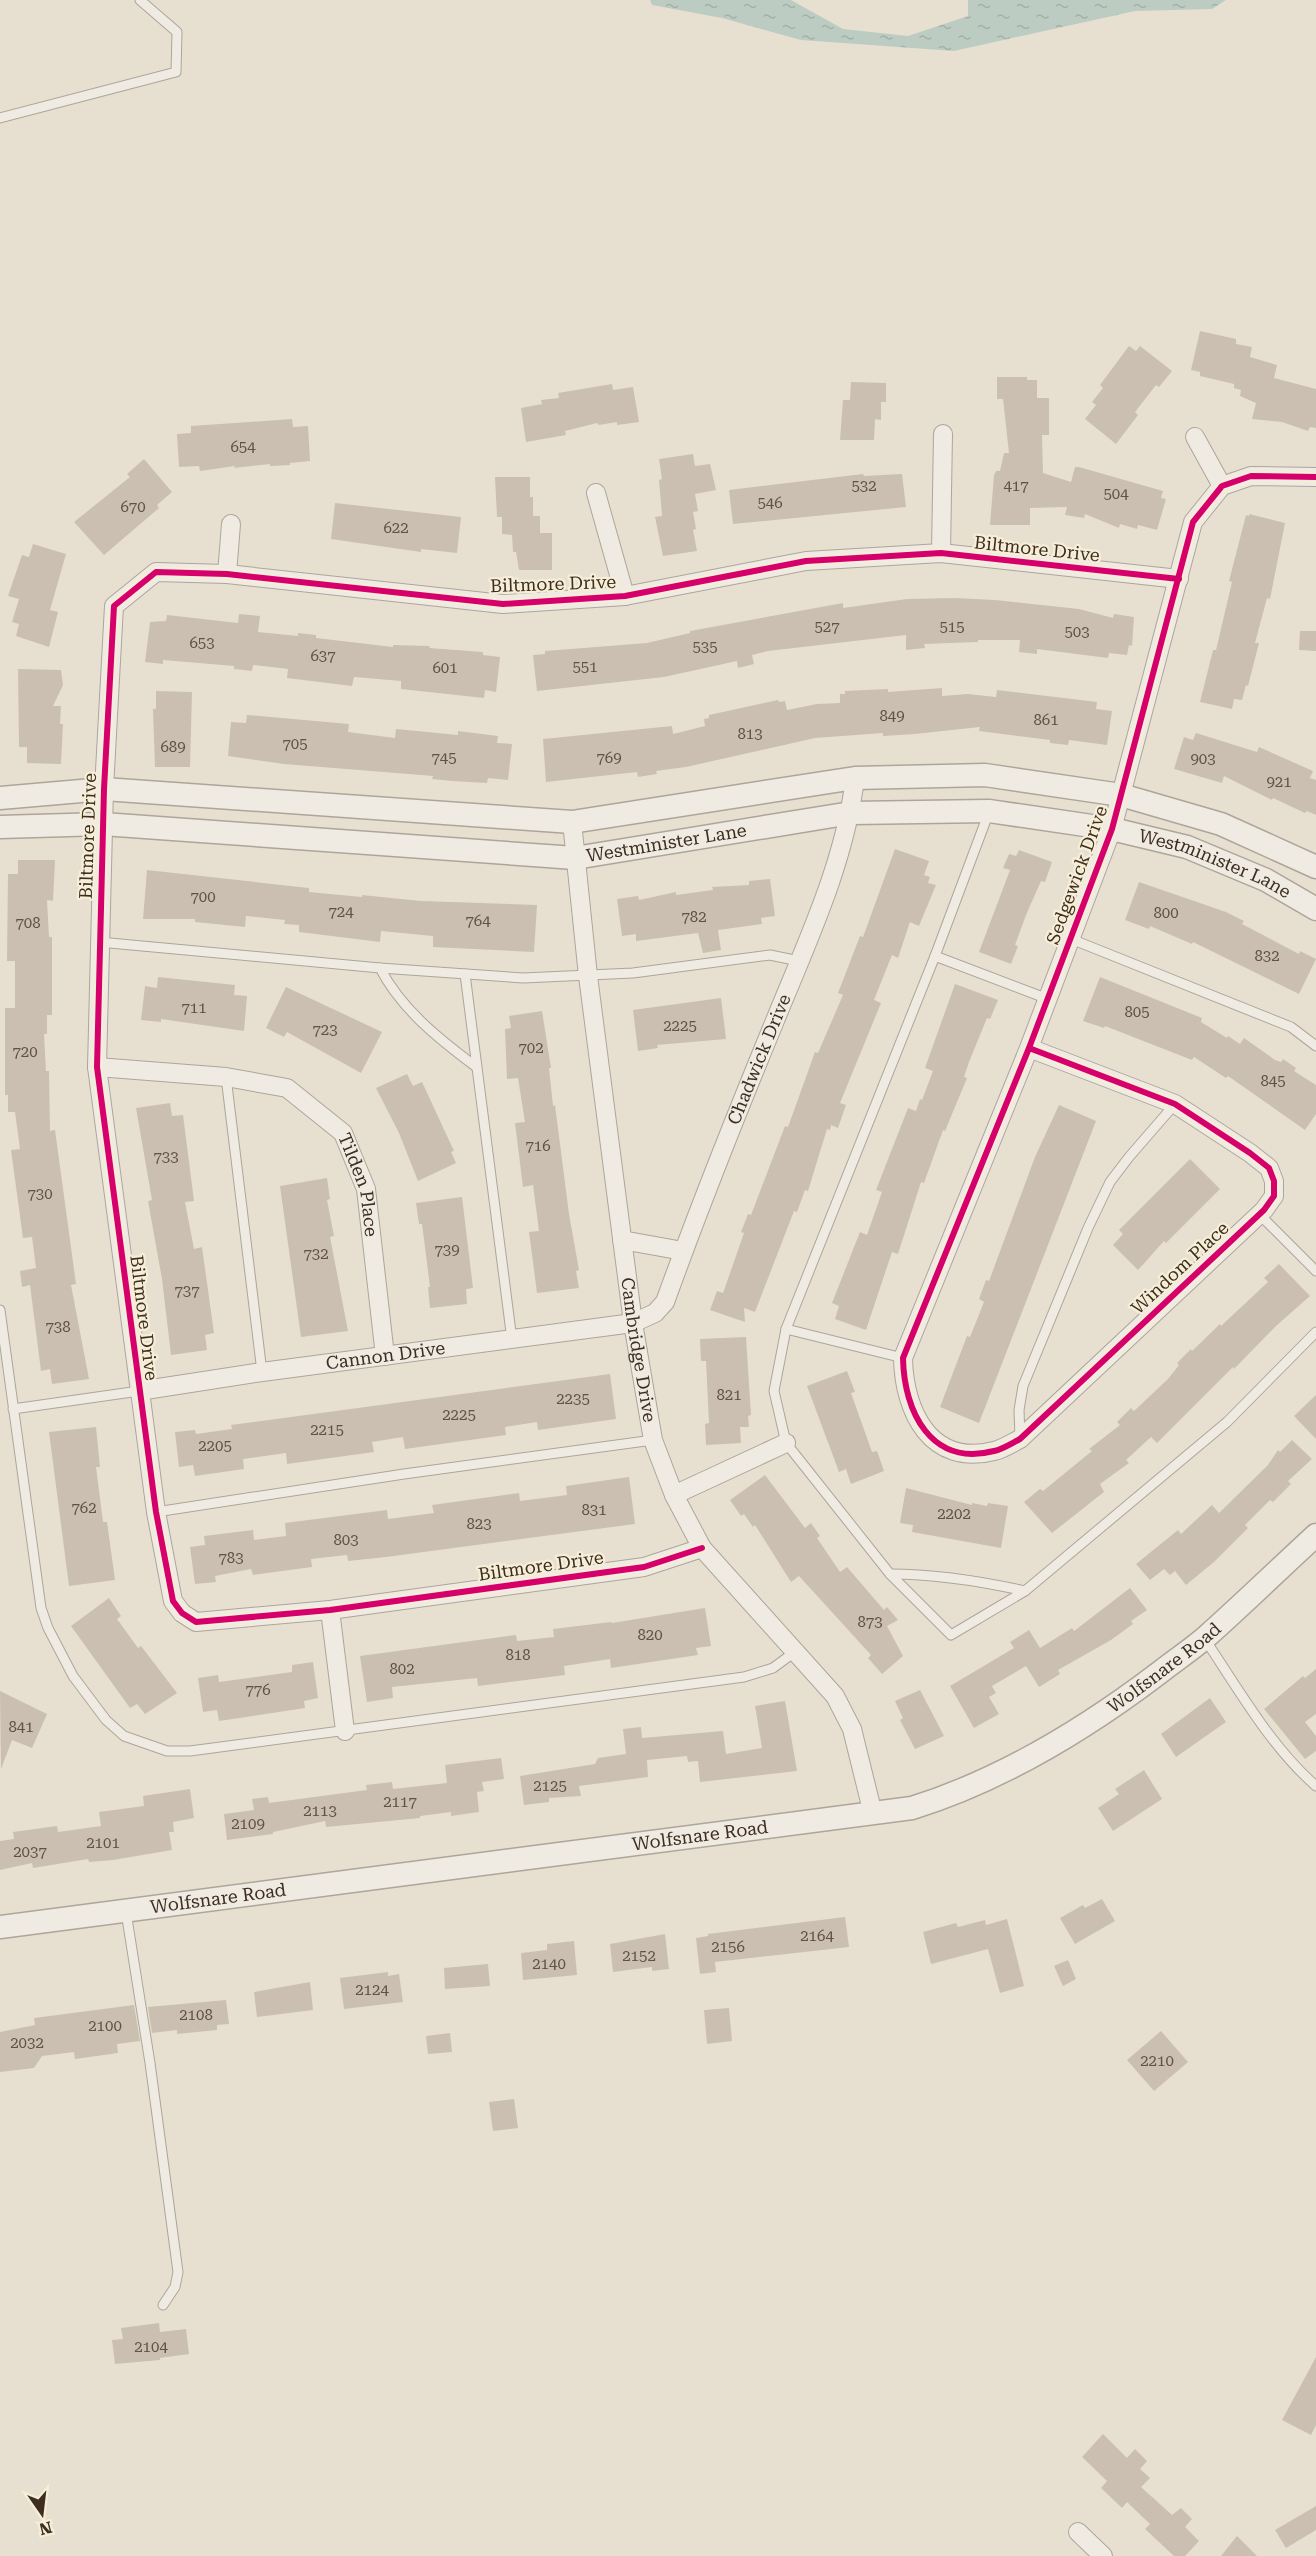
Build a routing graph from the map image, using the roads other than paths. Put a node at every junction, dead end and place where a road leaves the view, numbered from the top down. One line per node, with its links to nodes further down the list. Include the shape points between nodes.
1 (140, 0): 2 (lane, via 177,32 176,72)
2 (0, 118)
3 (943, 434): 9 (street)
4 (1195, 437): 6 (street)
5 (1316, 477): 6 (street, via 1251,476)
6 (1222, 486): 11 (street, Sedgewick Drive, via 1193,522)
7 (596, 493): 12 (street)
8 (231, 524): 10 (street)
9 (941, 553): 11 (street, Biltmore Drive); 12 (street, Biltmore Drive, via 806,561)
10 (227, 574): 12 (street, Biltmore Drive, via 503,604); 14 (street, Biltmore Drive, via 156,572 114,606)
11 (1179, 579): 15 (street, Sedgewick Drive)
12 (625, 596)
13 (855, 778): 15 (street, Westminister Lane, via 985,775); 18 (street, Chadwick Drive); 19 (street, Westminister Lane)
14 (104, 789): 16 (street, Westminister Lane); 19 (street, Westminister Lane); 20 (street, Biltmore Drive)
15 (1121, 795): 22 (street, Sedgewick Drive); 24 (street, Westminister Lane, via 1221,824)
16 (0, 798)
17 (989, 811): 18 (street, Westminister Lane); 22 (street, Westminister Lane); 28 (lane)
18 (851, 813): 23 (street, Westminister Lane); 29 (street, Chadwick Drive, via 842,849)
19 (572, 822): 23 (street, Cambridge Drive)
20 (103, 824): 21 (street, Westminister Lane); 23 (street, Westminister Lane); 27 (street, Biltmore Drive)
21 (0, 827)
22 (1112, 829): 25 (street, Westminister Lane, via 1187,848 1266,880); 26 (street, Sedgewick Drive)
23 (575, 858): 32 (street, Cambridge Drive)
24 (1316, 867)
25 (1316, 909)
26 (1071, 939): 33 (street, Sedgewick Drive); 34 (lane, via 1291,1027)
27 (99, 942): 30 (lane); 37 (street, Biltmore Drive)
28 (935, 956): 33 (lane); 46 (lane)
29 (799, 961): 32 (lane, via 770,955); 42 (street, Chadwick Drive)
30 (380, 968): 31 (lane); 36 (lane, via 418,1018)
31 (465, 974): 32 (lane, via 523,978); 36 (lane)
32 (588, 976): 41 (street, Cambridge Drive)
33 (1048, 999): 35 (street, Sedgewick Drive)
34 (1316, 1046)
35 (1029, 1048): 39 (street, Windom Place); 50 (street, Sedgewick Drive)
36 (475, 1066): 48 (lane)
37 (97, 1067): 38 (street, Tilden Place); 52 (street, Biltmore Drive)
38 (226, 1077): 49 (street, Tilden Place, via 287,1088 344,1133 366,1189); 51 (lane)
39 (1174, 1104): 40 (street, Windom Place, via 1269,1168 1274,1196); 54 (lane, via 1110,1182 1088,1228 1023,1386 1018,1410)
40 (1259, 1214): 43 (lane); 54 (street, Windom Place)
41 (622, 1240): 42 (street); 45 (street, Cambridge Drive)
42 (683, 1251): 45 (street, Chadwick Drive, via 665,1302 655,1313)
43 (1316, 1271)
44 (0, 1310): 53 (lane)
45 (633, 1323): 48 (street, Cannon Drive); 55 (street, Cambridge Drive)
46 (786, 1329): 50 (lane); 56 (lane, via 774,1391)
47 (1316, 1332): 62 (lane, via 1227,1422)
48 (512, 1340): 49 (street, Cannon Drive)
49 (385, 1356): 51 (street, Cannon Drive)
50 (903, 1358): 54 (street, Windom Place, via 903,1382 910,1408 920,1425 947,1449 967,1453 994,1451)
51 (262, 1372): 52 (street, Cannon Drive)
52 (139, 1391): 53 (lane); 58 (street, Biltmore Drive)
53 (13, 1409): 66 (lane, via 41,1608 60,1655 106,1720 124,1736 167,1751)
54 (1020, 1439)
55 (653, 1440): 57 (street, Cambridge Drive); 58 (lane)
56 (786, 1443): 57 (street); 61 (lane)
57 (674, 1495): 60 (street, Cambridge Drive)
58 (156, 1512): 63 (street, Biltmore Drive, via 173,1601 196,1622)
59 (1316, 1534): 64 (street, Wolfsnare Road)
60 (702, 1548): 63 (street, Biltmore Drive, via 644,1567); 65 (street, Cambridge Drive)
61 (890, 1574): 62 (lane, via 973,1580); 62 (lane, via 951,1635)
62 (1025, 1591)
63 (330, 1610): 66 (street)
64 (1204, 1638): 67 (lane, via 1277,1742); 68 (street, Wolfsnare Road, via 1127,1697 1040,1753 949,1797)
65 (796, 1651): 66 (lane, via 773,1668 744,1677); 68 (street, Cambridge Drive, via 835,1696 852,1729)
66 (345, 1731)
67 (1316, 1786)
68 (873, 1814): 69 (street, Wolfsnare Road)
69 (126, 1910): 70 (street, Wolfsnare Road); 71 (lane, via 178,2272 175,2287)
70 (0, 1927)
71 (163, 2305)
72 (1078, 2532): 73 (street)
73 (1103, 2556)

